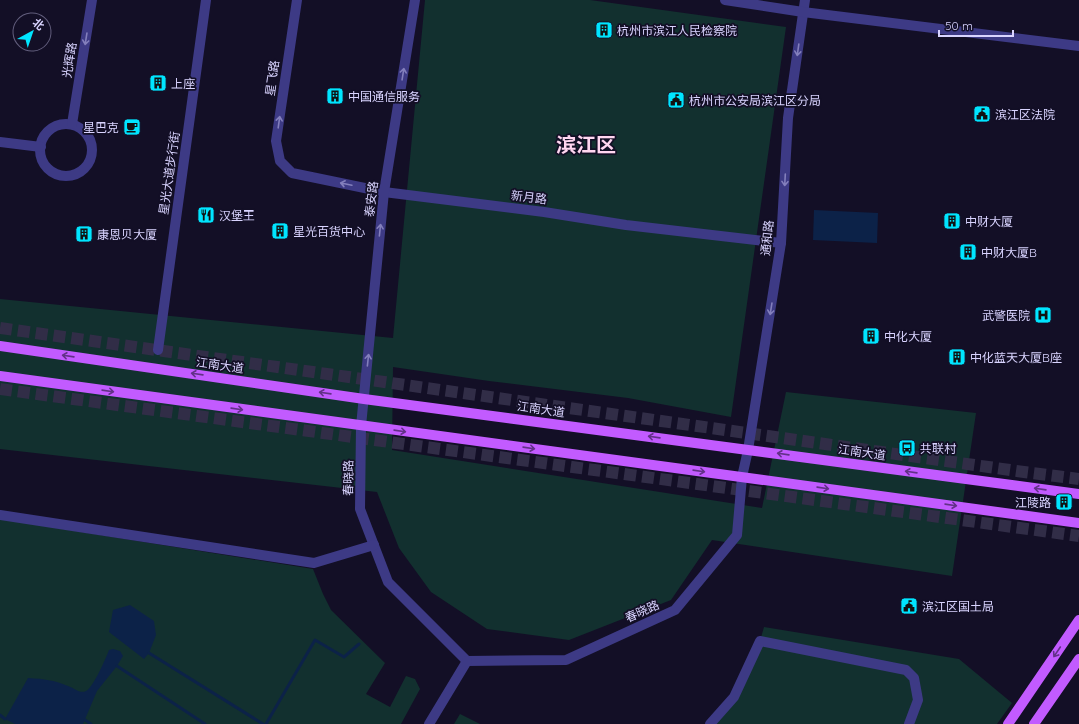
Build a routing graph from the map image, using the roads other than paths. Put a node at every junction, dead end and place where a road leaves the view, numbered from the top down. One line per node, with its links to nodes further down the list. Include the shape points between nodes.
1 (92, 0): 9 (street, 光辉路, one-way to 9)
2 (206, 0): 16 (street, 星光大道步行街)
3 (297, 0): 12 (street, 星飞路, one-way to 3, via 276,141)
4 (416, 0): 13 (street, 泰安路, one-way to 4)
5 (725, 0): 7 (street)
6 (805, 0): 7 (street, 通和路)
7 (803, 12): 8 (street); 14 (street, 通和路, one-way to 14, via 788,118)
8 (1079, 46)
9 (72, 124): 11 (street, via 63,123 47,131 42,138); 11 (street, via 87,134 91,142 90,160 79,173 62,176 48,169 42,162)
10 (0, 142): 11 (street)
11 (41, 146)
12 (280, 160): 13 (street, 新月路, one-way to 12, via 292,173)
13 (384, 192): 14 (street, 新月路); 18 (street, 泰安路, one-way to 13)
14 (781, 243): 20 (street, 通和路, one-way to 20)
15 (0, 346): 18 (main road, 江南大道, one-way to 15)
16 (158, 350)
17 (0, 376): 19 (main road, one-way to 19)
18 (364, 398): 19 (street, 泰安路); 20 (main road, 江南大道, one-way to 18)
19 (361, 426): 21 (main road, one-way to 21); 25 (street, 春晓路, via 360,509)
20 (748, 450): 21 (street, 通和路); 22 (main road, 江南大道, one-way to 20)
21 (742, 477): 24 (main road, one-way to 24); 28 (street, 春晓路, via 737,535 675,610 566,660)
22 (1079, 494)
23 (0, 515): 25 (street, via 314,563)
24 (1079, 523)
25 (374, 545): 28 (street, 春晓路, via 388,582)
26 (1079, 620): 32 (main road, one-way to 32)
27 (1079, 659): 33 (main road)
28 (468, 661): 29 (street)
29 (429, 724)
30 (710, 724): 31 (street, via 734,697 760,641 906,670 914,678 918,700)
31 (908, 724)
32 (1008, 724)
33 (1034, 724)

